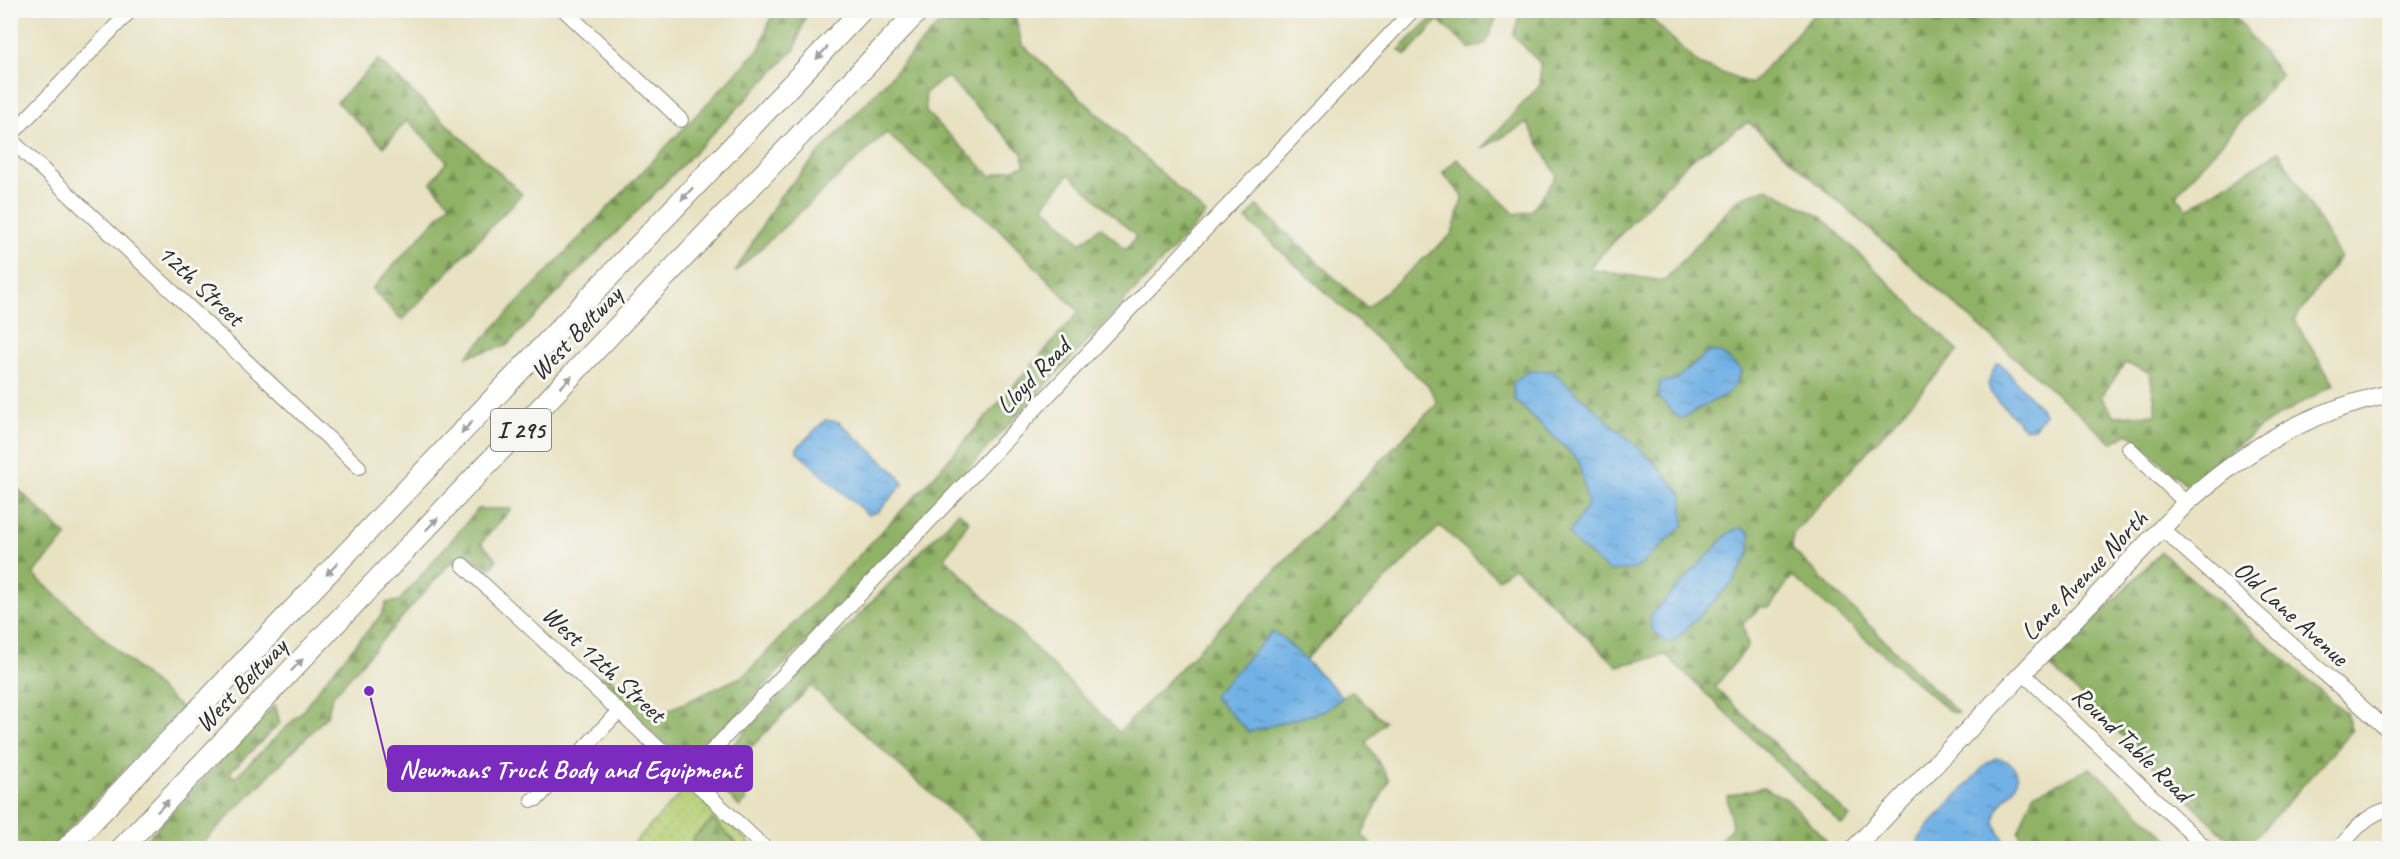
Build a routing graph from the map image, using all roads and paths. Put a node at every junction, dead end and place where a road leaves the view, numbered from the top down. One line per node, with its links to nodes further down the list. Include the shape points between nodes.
1 (131, 10): 9 (street)
2 (564, 10): 8 (street)
3 (862, 10): 22 (highway, West Beltway / I 295, one-way to 22)
4 (919, 10): 23 (highway, West Beltway / I 295, one-way to 4)
5 (1413, 10): 19 (street, Lloyd Road)
6 (2382, 10): 7 (street)
7 (2390, 19)
8 (681, 120)
9 (10, 137): 12 (street, 12th Street)
10 (2390, 394): 13 (main road, Lane Avenue North, via 2301,423 2254,449)
11 (2129, 448): 13 (street)
12 (359, 467)
13 (2186, 503): 14 (main road, Lane Avenue North)
14 (2162, 530): 16 (main road, Lane Avenue North); 18 (street, Old Lane Avenue)
15 (463, 565): 17 (street, West 12th Street)
16 (2024, 674): 25 (main road, Lane Avenue North); 26 (street, Round Table Road)
17 (619, 711): 19 (street, West 12th Street); 20 (street)
18 (2390, 732)
19 (689, 775): 24 (street, West 12th Street)
20 (532, 800)
21 (2386, 810): 27 (street, via 2365,820)
22 (67, 849)
23 (122, 849)
24 (765, 849)
25 (1855, 849)
26 (2206, 849)
27 (2339, 849)

